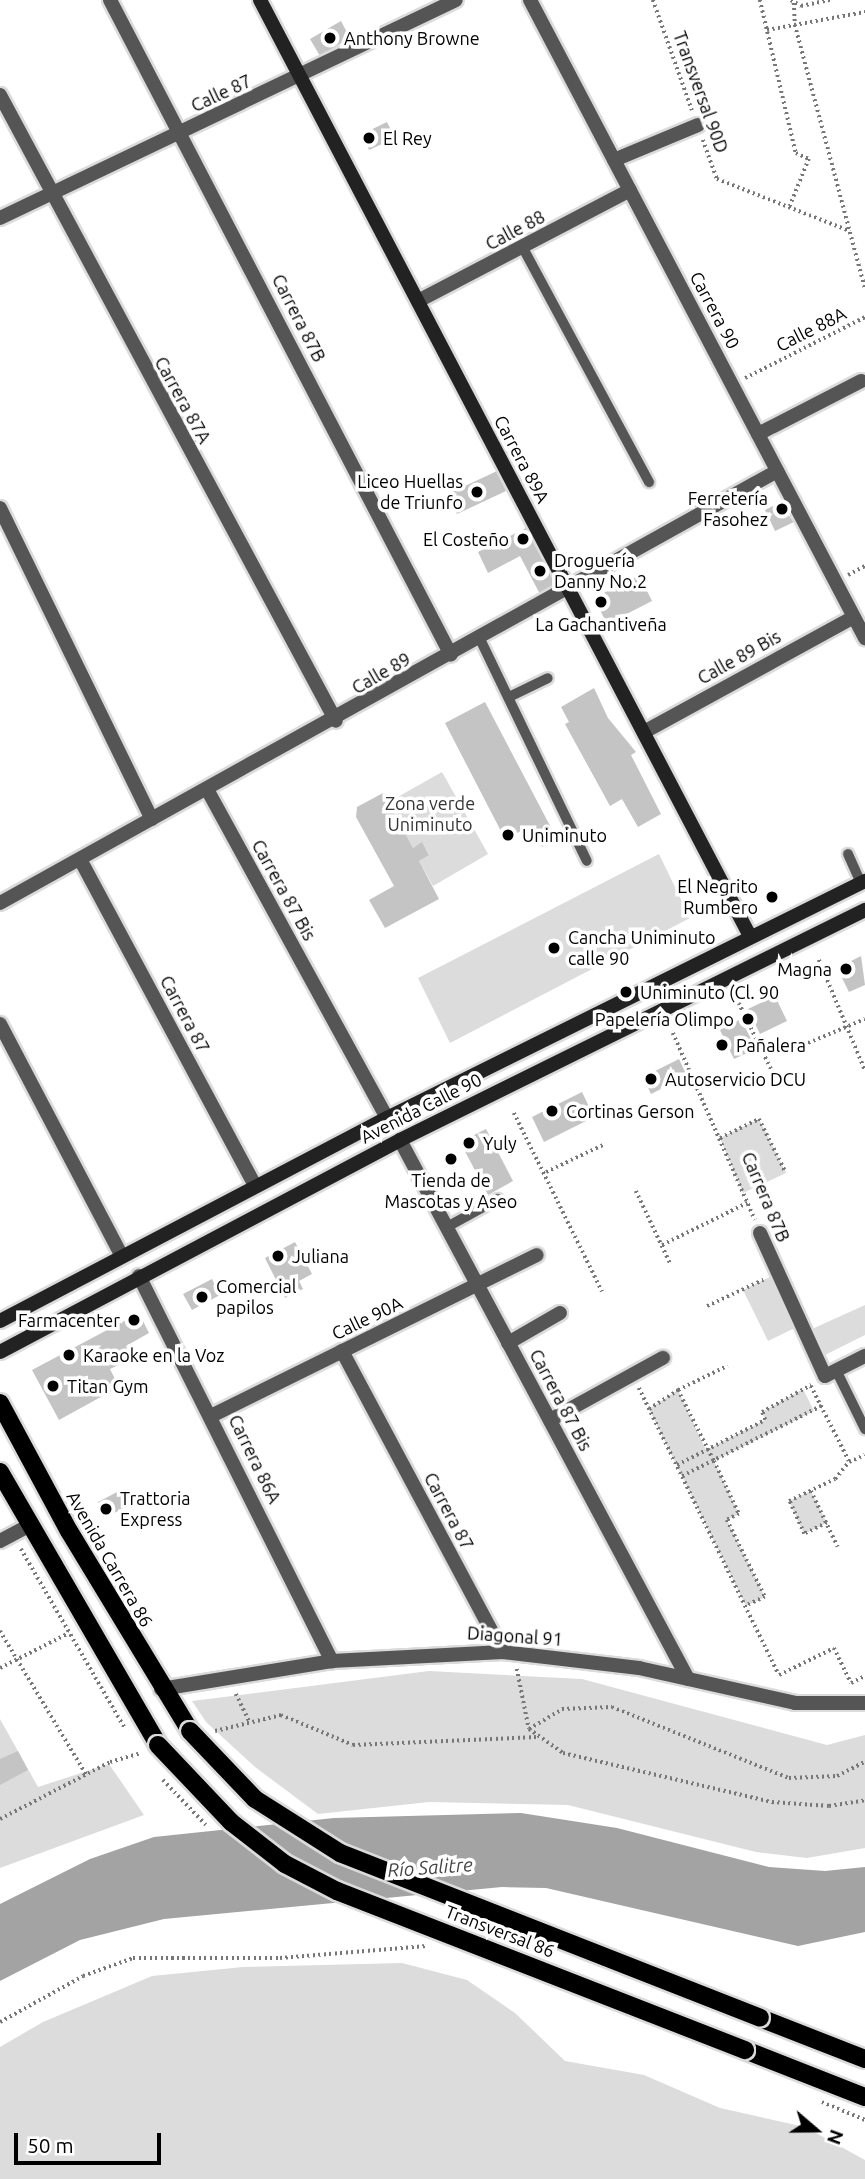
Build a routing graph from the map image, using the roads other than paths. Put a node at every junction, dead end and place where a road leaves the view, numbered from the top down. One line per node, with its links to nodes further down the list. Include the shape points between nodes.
1 (110, 0): 8 (street, Carrera 87B)
2 (260, 0): 5 (main road, Carrera 89A)
3 (456, 0): 5 (street, Calle 87)
4 (530, 0): 9 (street, Carrera 90)
5 (301, 77): 8 (street, Calle 87); 14 (main road, Carrera 89A)
6 (0, 95): 11 (street, Carrera 87A)
7 (698, 125): 9 (street)
8 (182, 133): 11 (street, Calle 87); 24 (street, Carrera 87B)
9 (614, 160): 10 (street, Carrera 90)
10 (630, 190): 13 (street, Calle 88); 16 (street, Carrera 90)
11 (49, 195): 12 (street, Calle 87); 27 (street, Carrera 87A)
12 (0, 218)
13 (523, 248): 14 (street, Calle 88); 18 (lane)
14 (418, 301): 20 (main road, Carrera 89A)
15 (861, 381): 16 (street)
16 (758, 434): 17 (street, Carrera 90)
17 (777, 471): 20 (street, Calle 89); 21 (street, Carrera 90)
18 (649, 482)
19 (0, 508): 30 (street)
20 (568, 589): 23 (street, Calle 89); 28 (main road, Carrera 89A)
21 (854, 617): 22 (street, Carrera 90); 28 (street, Calle 89 Bis)
22 (865, 638)
23 (480, 639): 24 (street, Calle 89); 26 (lane)
24 (451, 656): 27 (street, Calle 89)
25 (548, 678): 26 (lane)
26 (509, 697): 33 (lane)
27 (336, 721): 29 (street, Calle 89)
28 (644, 732): 37 (main road, Carrera 89A)
29 (208, 791): 30 (street, Calle 89); 39 (street, Carrera 87 Bis)
30 (152, 819): 32 (street, Calle 89)
31 (848, 854): 34 (lane)
32 (81, 861): 35 (street, Calle 89); 41 (street, Carrera 87)
33 (587, 861)
34 (863, 882): 37 (main road, Avenida Calle 90)
35 (0, 903)
36 (865, 910): 40 (main road, Avenida Calle 90)
37 (750, 936): 39 (main road, Avenida Calle 90)
38 (0, 1024): 46 (street)
39 (387, 1118): 41 (main road, Avenida Calle 90)
40 (400, 1140): 43 (street, Carrera 87 Bis); 47 (main road, Avenida Calle 90)
41 (255, 1185): 46 (main road, Avenida Calle 90)
42 (498, 1199): 43 (lane)
43 (447, 1227): 48 (street, Carrera 87 Bis)
44 (760, 1233): 56 (street, Carrera 87B)
45 (537, 1255): 48 (street, Calle 90A)
46 (121, 1256): 50 (main road, Avenida Calle 90)
47 (139, 1276): 53 (main road, Avenida Calle 90); 58 (street, Carrera 86A)
48 (477, 1284): 51 (street, Carrera 87 Bis); 52 (street, Calle 90A)
49 (560, 1313): 51 (street)
50 (0, 1321)
51 (508, 1343): 59 (street, Carrera 87 Bis)
52 (342, 1351): 58 (street, Calle 90A); 63 (street, Carrera 87)
53 (0, 1352)
54 (865, 1356): 56 (street)
55 (663, 1358): 59 (street)
56 (831, 1373): 60 (lane, Carrera 87B)
57 (0, 1403): 66 (main road, Avenida Carrera 86)
58 (213, 1415): 64 (street, Carrera 86A)
59 (550, 1420): 65 (street, Carrera 87 Bis)
60 (865, 1429)
61 (0, 1472): 62 (main road)
62 (14, 1534): 70 (main road, Transversal 86, bridge, via 153,1748 256,1844 306,1874)
63 (508, 1653): 64 (street, Diagonal 91); 65 (street, Diagonal 91)
64 (332, 1661): 66 (street, Diagonal 91)
65 (688, 1679): 67 (street, Diagonal 91, via 795,1703)
66 (161, 1689): 68 (main road, Avenida Carrera 86)
67 (865, 1703)
68 (190, 1731): 69 (main road, Transversal 86, bridge, via 255,1799 340,1853)
69 (865, 2059)
70 (865, 2097)

